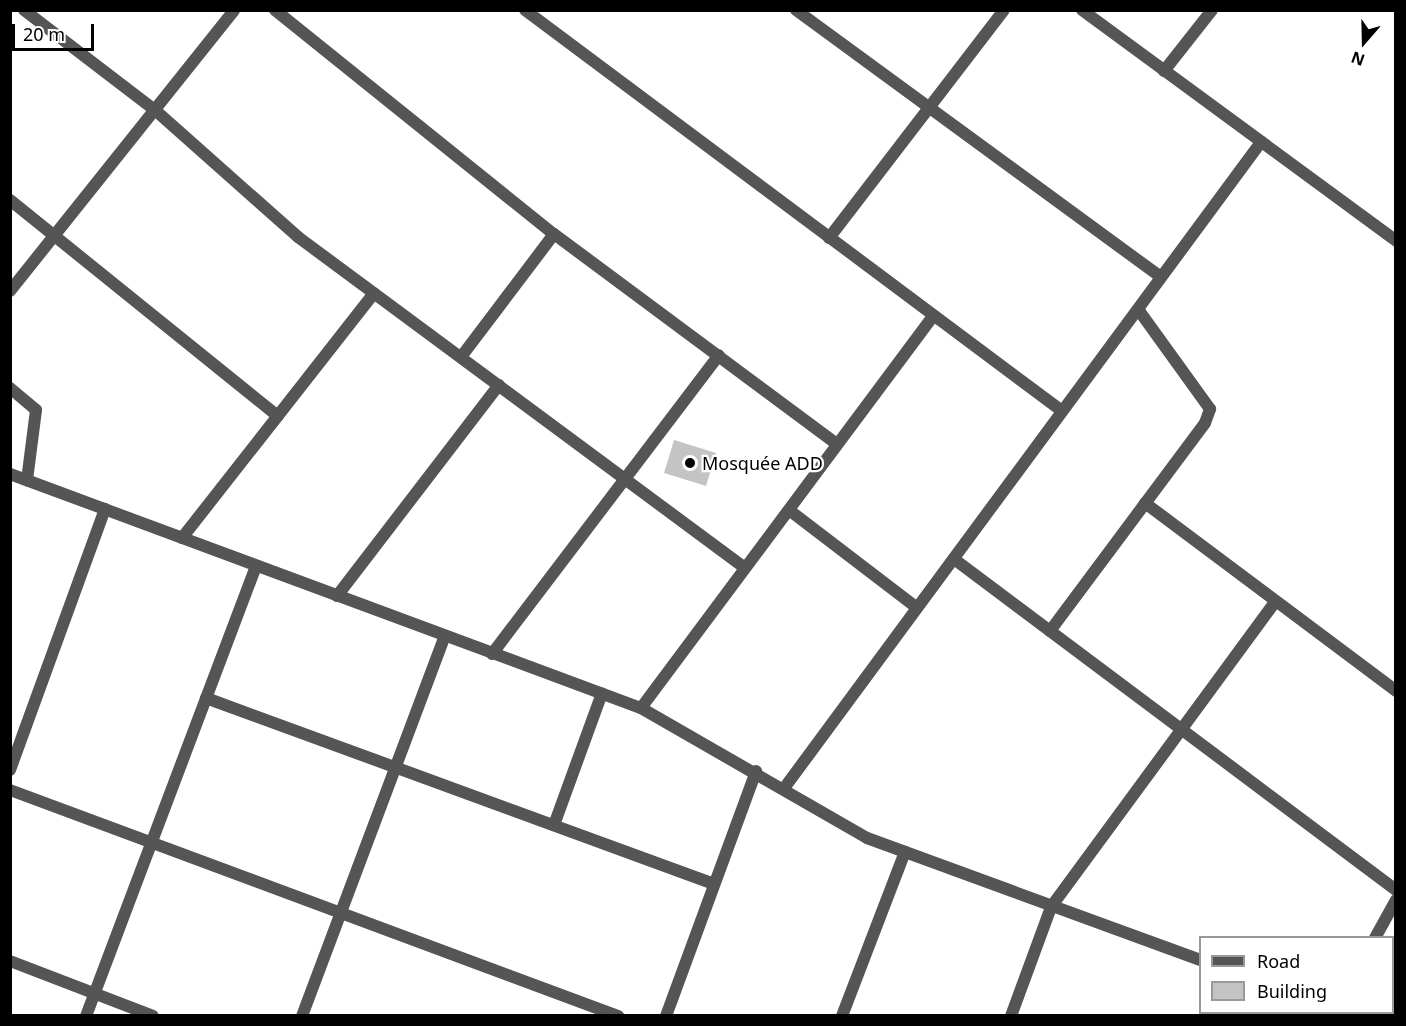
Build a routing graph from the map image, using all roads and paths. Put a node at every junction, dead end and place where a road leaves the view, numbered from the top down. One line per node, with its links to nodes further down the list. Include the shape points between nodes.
1 (24, 10): 11 (street)
2 (234, 10): 11 (street)
3 (276, 10): 14 (street)
4 (525, 10): 16 (street)
5 (796, 10): 10 (street)
6 (1004, 10): 10 (street)
7 (1082, 10): 9 (street)
8 (1212, 10): 9 (street)
9 (1164, 71): 12 (street)
10 (929, 108): 16 (street); 18 (street)
11 (155, 110): 15 (street); 20 (street, via 298,237)
12 (1261, 142): 17 (street); 18 (street)
13 (10, 200): 15 (street)
14 (554, 234): 23 (street); 24 (street)
15 (55, 236): 19 (street); 28 (street)
16 (829, 238): 22 (street)
17 (1395, 241)
18 (1161, 277): 21 (street)
19 (10, 291)
20 (374, 293): 24 (street); 28 (street)
21 (1138, 309): 27 (street); 33 (street, via 1210,409 1205,423)
22 (933, 316): 27 (street); 29 (street)
23 (719, 355): 29 (street); 31 (street)
24 (461, 357): 25 (street)
25 (499, 385): 31 (street); 40 (street)
26 (10, 388): 32 (street, via 36,410)
27 (1062, 411): 37 (street)
28 (278, 416): 36 (street)
29 (837, 444): 35 (street)
30 (10, 474): 32 (street)
31 (625, 479): 39 (street); 45 (street)
32 (27, 480): 34 (street)
33 (1144, 503): 41 (street); 43 (street)
34 (105, 509): 36 (street); 52 (street)
35 (789, 510): 39 (street); 42 (street)
36 (182, 538): 38 (street)
37 (954, 559): 42 (street); 43 (street)
38 (256, 566): 40 (street); 48 (street)
39 (745, 568): 49 (street)
40 (337, 596): 44 (street)
41 (1274, 603): 46 (street); 50 (street)
42 (917, 608): 54 (street)
43 (1050, 631): 50 (street)
44 (445, 636): 45 (street); 51 (street)
45 (492, 654): 47 (street)
46 (1395, 691)
47 (602, 693): 49 (street); 56 (street)
48 (206, 698): 51 (street); 57 (street)
49 (641, 708): 53 (street)
50 (1181, 730): 60 (street); 62 (street)
51 (395, 767): 56 (street); 63 (street)
52 (10, 770)
53 (756, 771): 54 (street); 59 (street)
54 (784, 787): 58 (street, via 867,838)
55 (10, 790): 57 (street)
56 (554, 825): 59 (street)
57 (151, 842): 63 (street); 67 (street)
58 (905, 852): 62 (street); 73 (street)
59 (714, 884): 72 (street)
60 (1395, 890)
61 (1395, 900): 64 (street)
62 (1051, 908): 65 (street); 74 (street)
63 (341, 913): 70 (street); 71 (street)
64 (1376, 936)
65 (1199, 960)
66 (10, 961): 67 (street)
67 (94, 993): 68 (street); 69 (street)
68 (86, 1016)
69 (153, 1016)
70 (302, 1016)
71 (618, 1016)
72 (666, 1016)
73 (842, 1016)
74 (1011, 1016)

